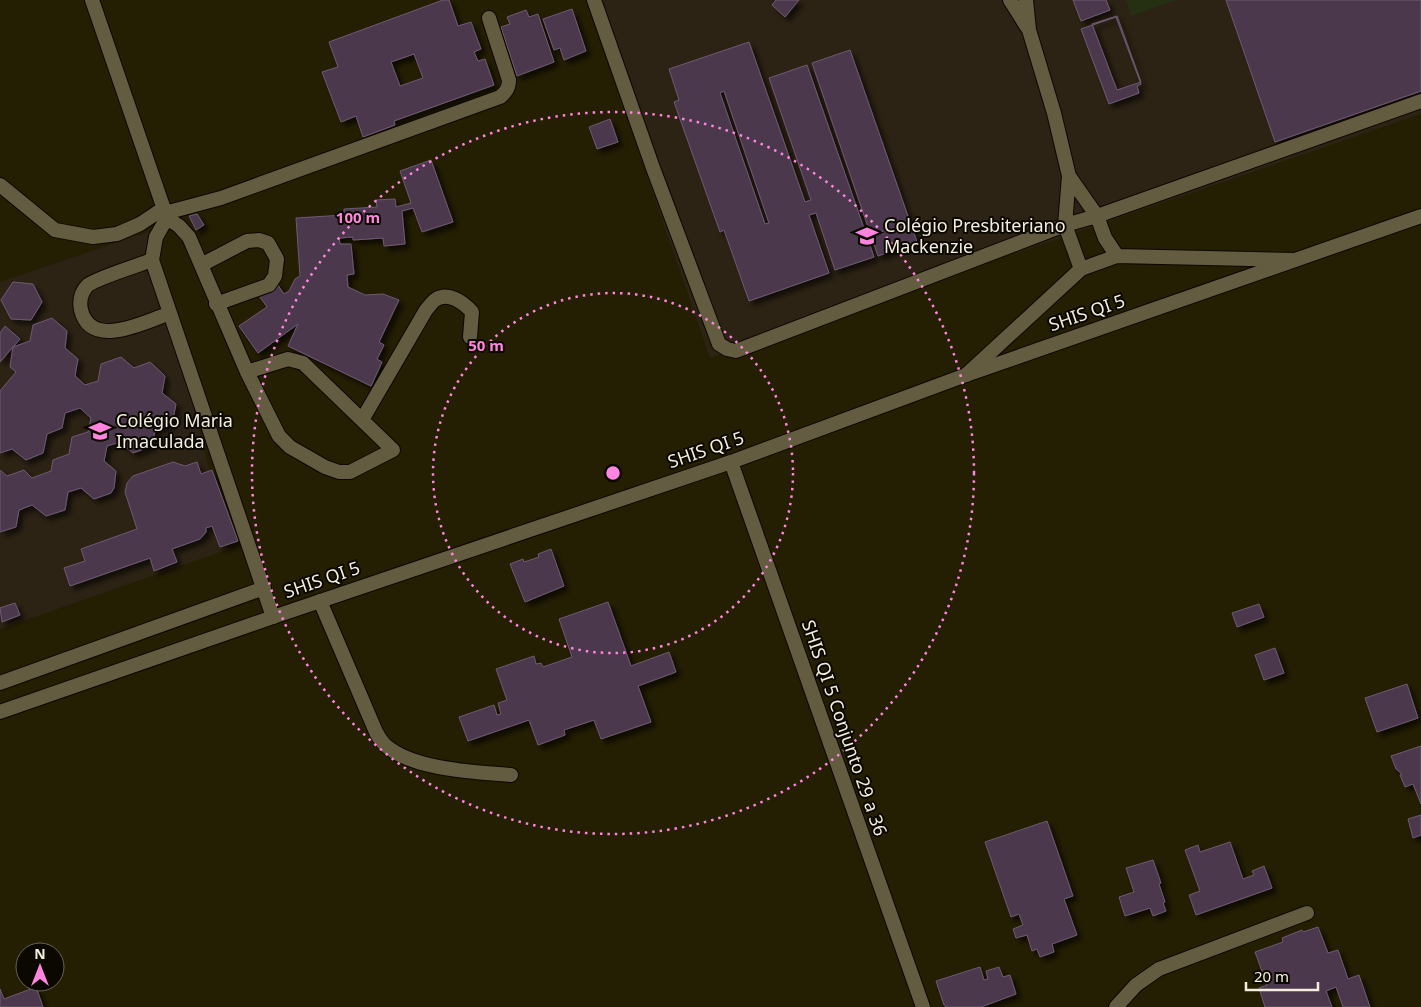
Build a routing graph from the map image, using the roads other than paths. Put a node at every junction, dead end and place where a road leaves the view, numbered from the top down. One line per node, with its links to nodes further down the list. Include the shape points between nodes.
1 (92, 0): 10 (street)
2 (594, 0): 13 (street, via 718,344 727,349 736,351)
3 (1010, 0): 6 (street)
4 (1026, 0): 6 (street)
5 (489, 18): 10 (street, via 510,80 500,98 221,198)
6 (1029, 30): 8 (street)
7 (1421, 101): 11 (street)
8 (1069, 176): 11 (street); 13 (street)
9 (0, 185): 10 (street, via 55,230 93,237 117,234)
10 (166, 213): 15 (street, via 156,237); 17 (street, via 190,237)
11 (1097, 216): 13 (street); 14 (street, via 1105,238)
12 (1421, 216): 16 (street, SHIS QI 5)
13 (1065, 225): 18 (street)
14 (1117, 256): 16 (street); 18 (street)
15 (152, 260): 20 (street); 20 (street, via 90,284 82,292 80,304 84,320 92,328 107,332)
16 (1297, 260): 23 (street, SHIS QI 5)
17 (201, 265): 19 (street); 19 (street, via 247,241 259,240 268,243 277,259 275,276 269,285)
18 (1081, 269): 23 (street)
19 (216, 304): 22 (street)
20 (170, 313): 26 (street)
21 (470, 337): 24 (street, via 472,312 461,300 436,299 426,310)
22 (247, 372): 24 (street, via 288,359 304,363); 24 (street, via 279,436 290,447 326,467 350,472 393,450)
23 (966, 375): 25 (street, SHIS QI 5)
24 (362, 420)
25 (730, 462): 27 (street, SHIS QI 5); 33 (street, SHIS QI 5 Conjunto 29 a 36)
26 (264, 588): 28 (street); 29 (street)
27 (320, 601): 28 (street, SHIS QI 5); 31 (street, via 384,744 409,760 466,772)
28 (272, 616): 30 (street, SHIS QI 5)
29 (0, 683)
30 (0, 712)
31 (511, 775)
32 (1308, 913): 34 (street, via 1159,969 1136,985)
33 (922, 1007)
34 (1116, 1007)

